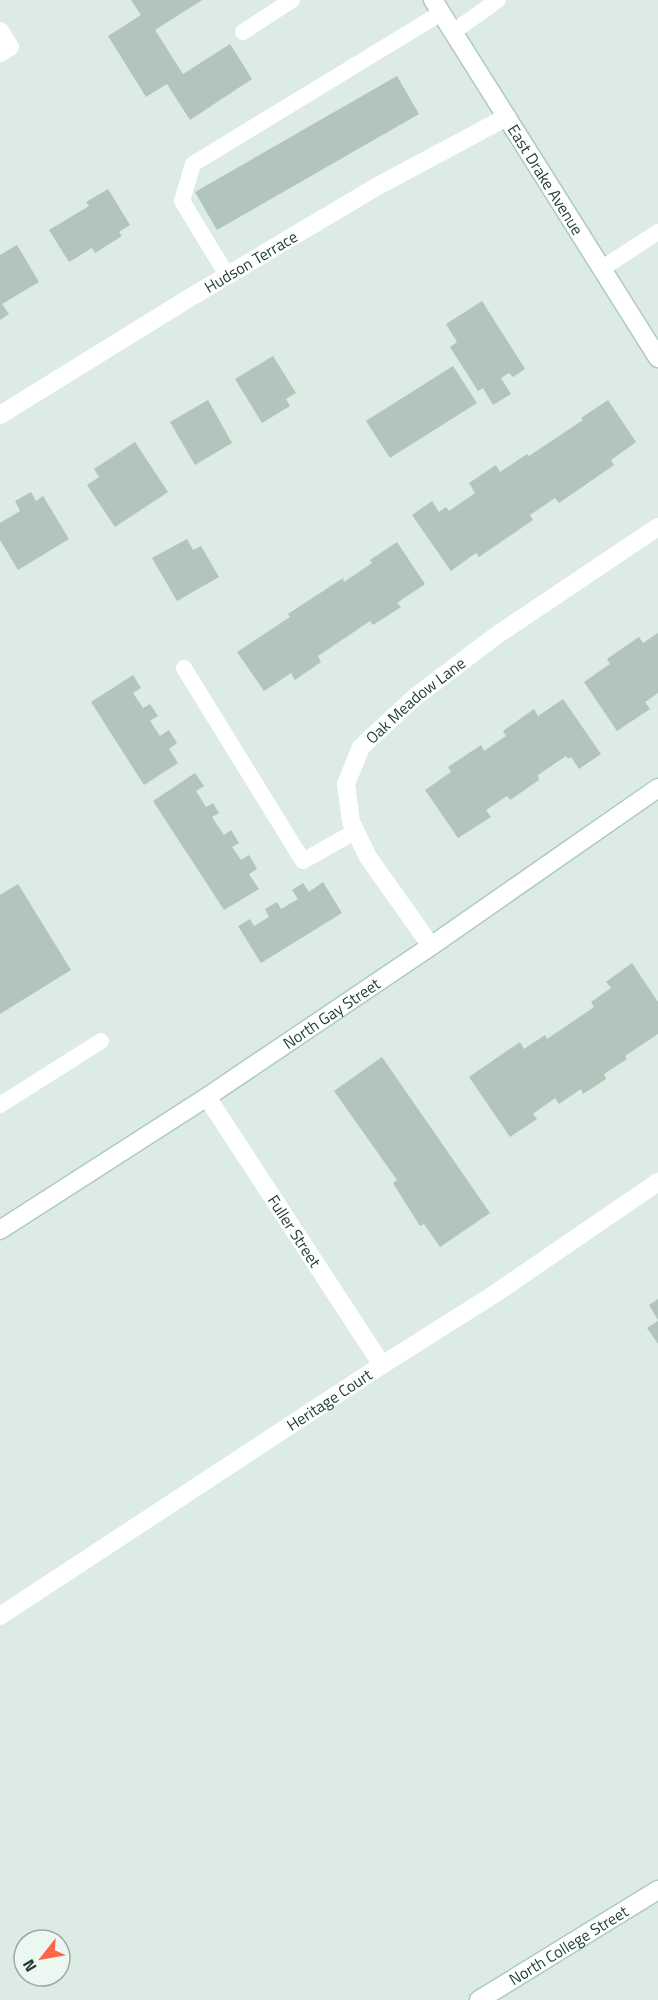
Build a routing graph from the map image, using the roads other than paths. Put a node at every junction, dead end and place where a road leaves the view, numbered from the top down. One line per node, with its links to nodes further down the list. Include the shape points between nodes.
1 (292, 0): 5 (lane)
2 (498, 0): 6 (lane)
3 (437, 7): 6 (street, East Drake Avenue); 11 (lane, via 193,164 182,201)
4 (0, 31): 7 (street, via 10,47)
5 (243, 32)
6 (453, 32): 8 (street, East Drake Avenue)
7 (0, 53)
8 (507, 117): 10 (street, East Drake Avenue); 11 (street, Hudson Terrace, via 376,187)
9 (658, 231): 10 (lane)
10 (601, 269): 12 (street, East Drake Avenue)
11 (227, 275): 13 (street, Hudson Terrace)
12 (658, 358)
13 (0, 415)
14 (658, 527): 17 (street, Oak Meadow Lane, via 497,635 415,697 362,747 346,784 351,822)
15 (184, 668): 17 (lane, via 303,861)
16 (658, 788): 18 (street, North Gay Street)
17 (356, 831): 18 (street, Oak Meadow Lane, via 368,856)
18 (431, 945): 20 (street, North Gay Street)
19 (101, 1041): 21 (lane)
20 (207, 1097): 23 (street, North Gay Street); 24 (street, Fuller Street)
21 (0, 1105)
22 (658, 1182): 24 (street, Heritage Court)
23 (0, 1230)
24 (382, 1365): 25 (street, Heritage Court)
25 (0, 1616)
26 (658, 1890): 27 (street, North College Street)
27 (479, 2000)

